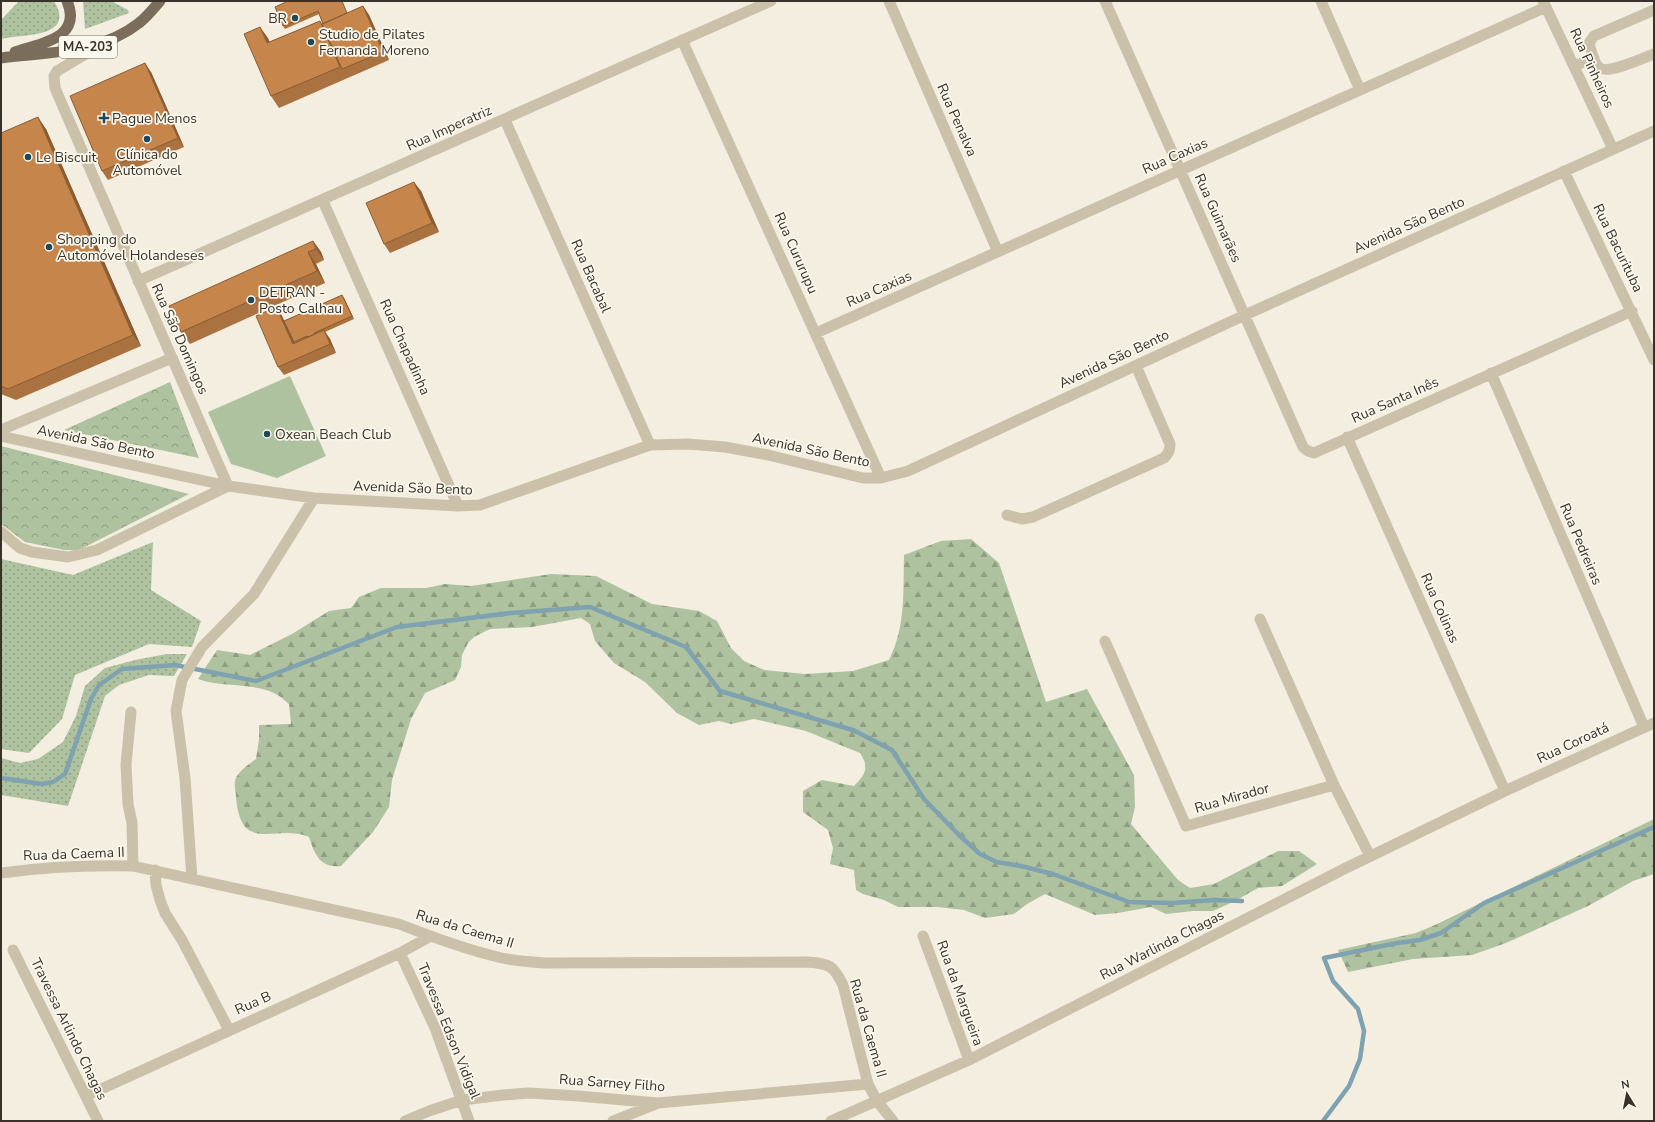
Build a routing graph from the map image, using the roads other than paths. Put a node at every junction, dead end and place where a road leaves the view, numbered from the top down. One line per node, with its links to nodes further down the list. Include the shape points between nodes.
1 (67, 1): 12 (main road, via 71,18 62,35)
2 (160, 1): 9 (main road, MA-203, via 140,23)
3 (771, 1): 10 (street, Rua Imperatriz)
4 (889, 1): 22 (street, Rua Penalva)
5 (1105, 1): 19 (street, Rua Guimarães)
6 (1321, 1): 15 (street)
7 (1544, 4): 14 (street, Rua Pinheiros); 15 (street, Rua Caxias)
8 (1654, 10): 13 (street, via 1594,36 1589,43)
9 (119, 36): 12 (main road, MA-203, via 79,49); 23 (street, Rua São Domingos, via 60,68 54,76 54,83)
10 (682, 40): 16 (street, Rua Imperatriz); 26 (street, Rua Cururupu)
11 (1654, 54): 13 (street, via 1606,70 1598,67)
12 (1, 57)
13 (1594, 58): 14 (street)
14 (1574, 66): 18 (street, Rua Pinheiros)
15 (1360, 90): 19 (street, Rua Caxias)
16 (505, 120): 21 (street, Rua Imperatriz); 34 (street, Rua Bacabal)
17 (1654, 132): 18 (street, Avenida São Bento)
18 (1613, 149): 20 (street, Avenida São Bento)
19 (1180, 170): 22 (street, Rua Caxias); 25 (street, Rua Guimarães)
20 (1564, 171): 24 (street, Rua Bacurituba); 25 (street, Avenida São Bento)
21 (323, 200): 23 (street, Rua Imperatriz); 38 (street, Rua Chapadinha)
22 (998, 252): 26 (street, Rua Caxias)
23 (138, 281): 27 (street, Rua São Domingos)
24 (1632, 311): 28 (street, Rua Bacurituba); 30 (street, Rua Santa Inês)
25 (1245, 315): 29 (street, Avenida São Bento); 33 (street, Rua Santa Inês, via 1303,447 1314,452)
26 (816, 333): 35 (street, Rua Cururupu)
27 (172, 358): 31 (street); 36 (street, Rua São Domingos)
28 (1654, 360)
29 (1136, 366): 35 (street, Avenida São Bento, via 908,471); 39 (street, via 1170,444 1168,454 1033,517 1022,519)
30 (1491, 373): 33 (street, Rua Santa Inês); 44 (street, Rua Pedreiras)
31 (1, 430)
32 (1, 436): 36 (street, Avenida São Bento)
33 (1347, 438): 46 (street, Rua Colinas)
34 (650, 445): 35 (street, Avenida São Bento, via 688,444 725,447 863,478); 38 (street, Avenida São Bento, via 480,505)
35 (881, 478)
36 (228, 486): 37 (street, Avenida São Bento); 40 (street, via 97,550 80,555 68,557 32,552 20,548)
37 (314, 498): 38 (street, Avenida São Bento); 51 (street, via 254,594 202,647 182,680 176,711 185,778)
38 (458, 506)
39 (1007, 515)
40 (1, 532)
41 (1260, 618): 45 (street)
42 (1105, 641): 45 (street, Rua Mirador, via 1186,826)
43 (131, 712): 48 (street, via 126,765)
44 (1649, 725): 46 (street, Rua Coroatá)
45 (1334, 785): 47 (street)
46 (1505, 791): 47 (street, Rua Warlinda Chagas)
47 (1370, 856): 57 (street, Rua Warlinda Chagas)
48 (133, 866): 49 (street, Rua da Caema II); 50 (street, Rua da Caema II, via 88,865)
49 (156, 870): 51 (street, Rua da Caema II); 56 (street, via 156,885 165,913)
50 (1, 873)
51 (192, 879): 52 (street, Rua da Caema II, via 399,924)
52 (430, 936): 55 (street, Rua B); 58 (street, Rua da Caema II, via 502,958 544,963 824,964 835,970 843,985)
53 (923, 936): 57 (street, Rua da Margueira)
54 (13, 950): 59 (street, Travessa Arlindo Chagas)
55 (400, 953): 56 (street, Rua B); 60 (street, Travessa Edson Vidigal, via 435,1028)
56 (229, 1030): 59 (street, Rua B)
57 (969, 1060): 61 (street, Rua Warlinda Chagas)
58 (868, 1084): 61 (street, Rua da Caema II); 62 (street, Rua Sarney Filho)
59 (86, 1096): 63 (street, Travessa Arlindo Chagas)
60 (462, 1100): 62 (street, Rua Sarney Filho, via 529,1093); 64 (street, Rua Sarney Filho); 65 (street, Travessa Edson Vidigal)
61 (878, 1101): 67 (street, Rua Warlinda Chagas); 68 (street, Rua da Caema II)
62 (658, 1103): 66 (street)
63 (98, 1121)
64 (405, 1121)
65 (469, 1121)
66 (613, 1121)
67 (831, 1121)
68 (893, 1121)

